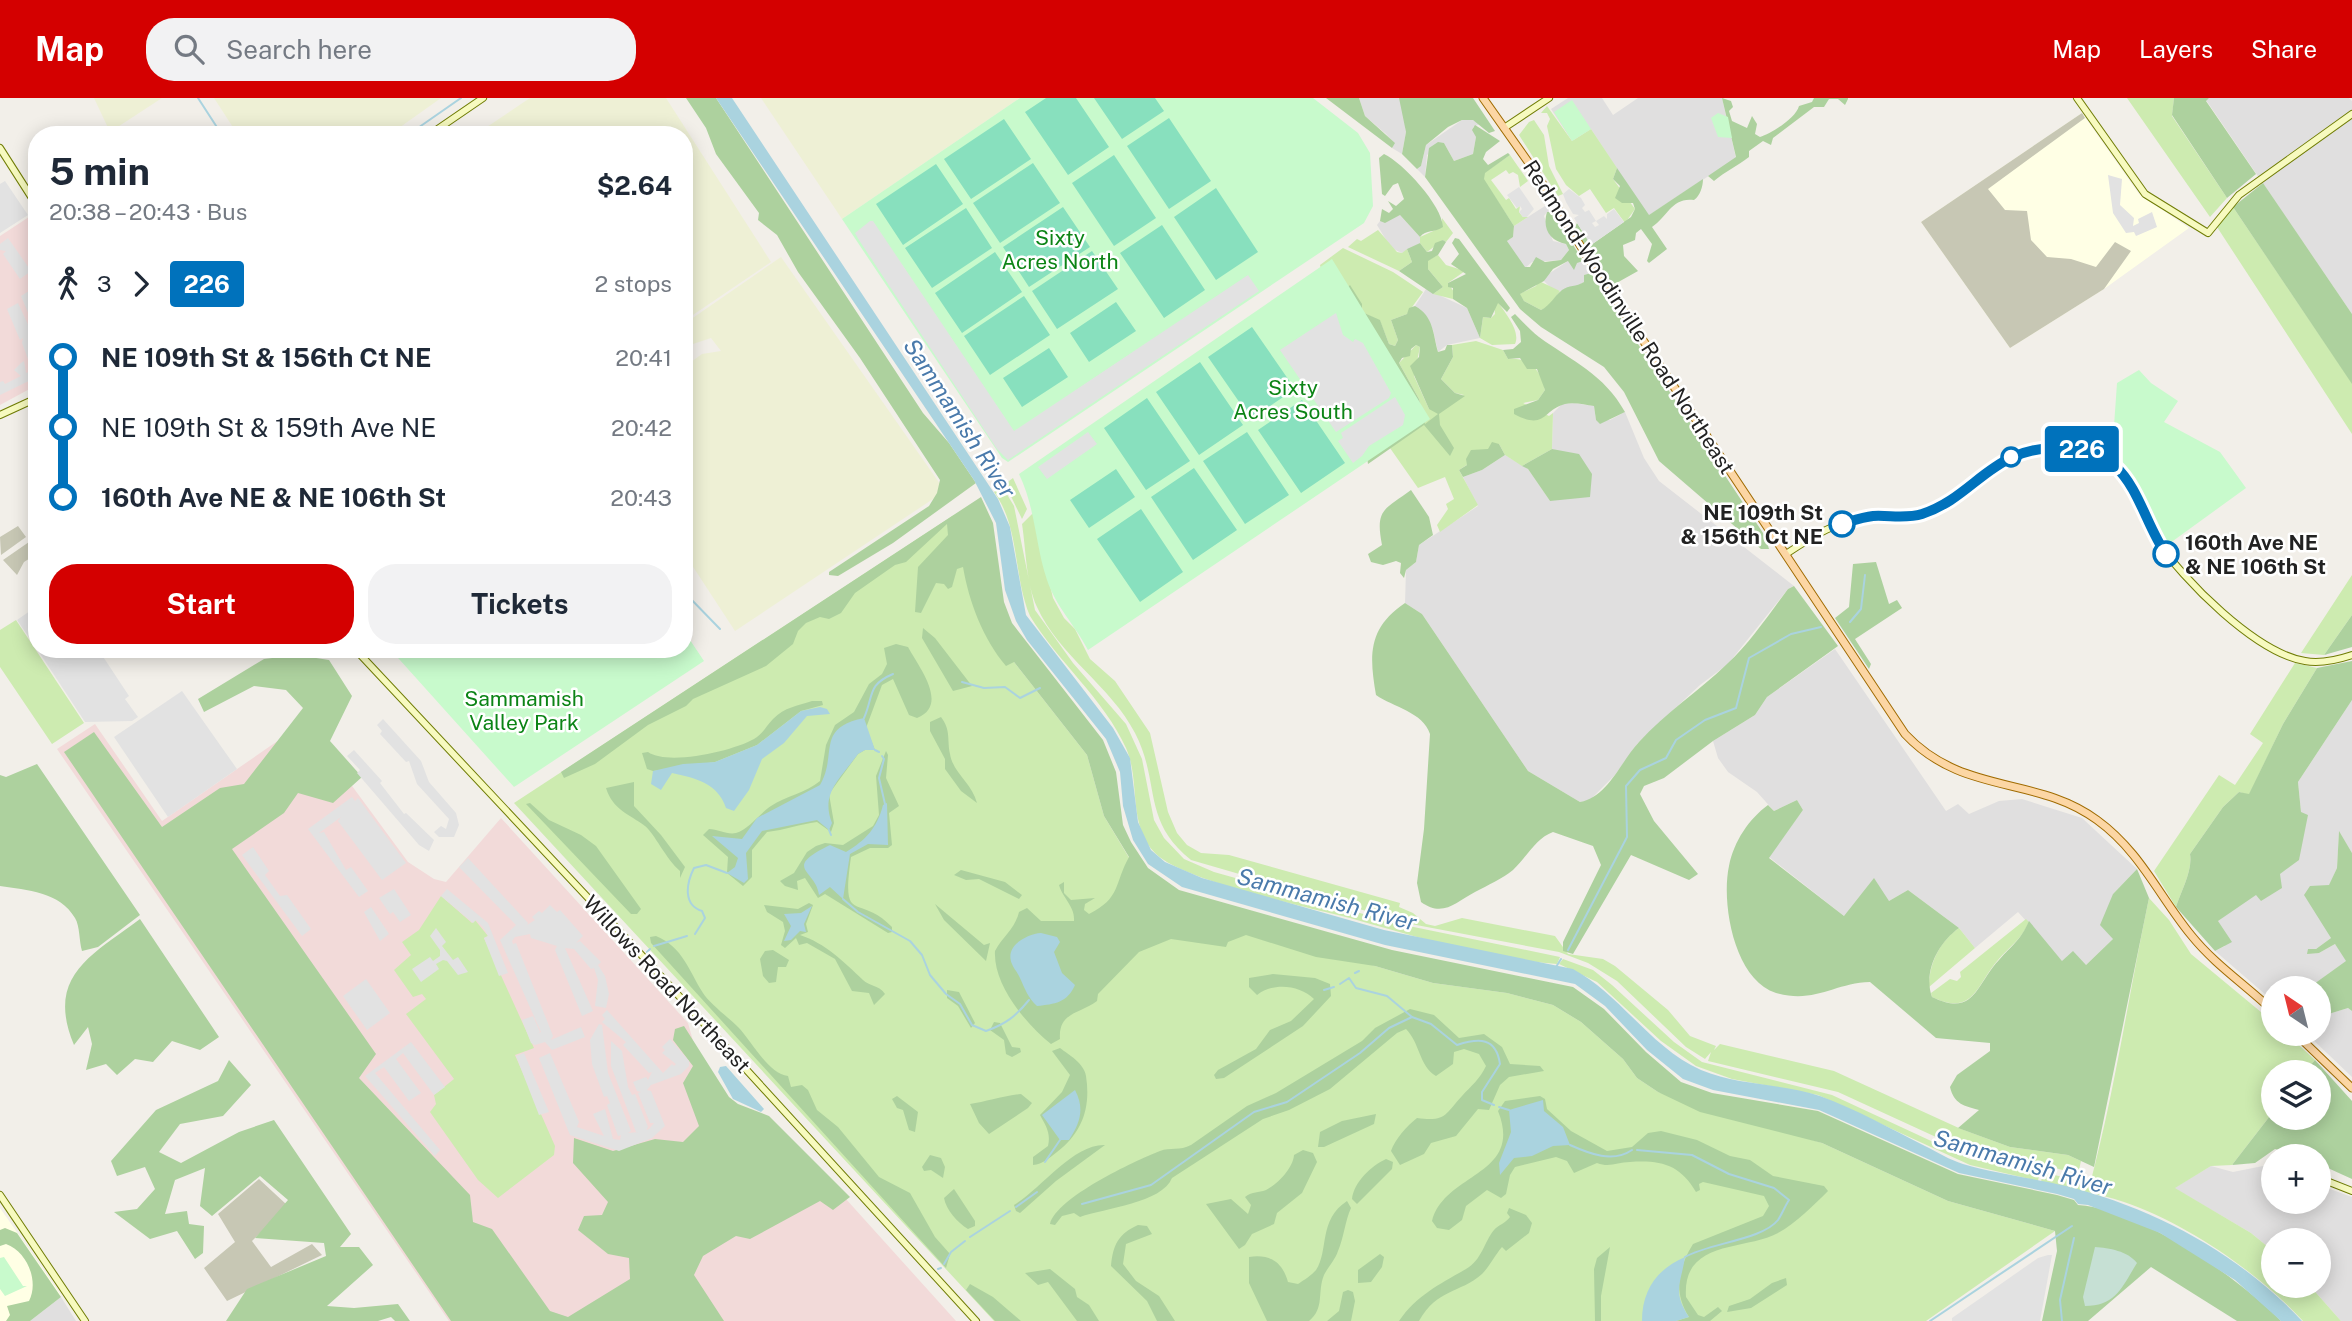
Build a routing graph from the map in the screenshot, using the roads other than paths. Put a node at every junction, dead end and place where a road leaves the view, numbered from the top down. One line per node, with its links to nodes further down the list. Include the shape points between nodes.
1 (483, 98): 6 (street)
2 (1483, 98): 7 (main road, Redmond-Woodinville Road Northeast)
3 (1549, 98): 7 (street)
4 (2077, 98): 5 (street, via 2145,194 2208,233 2239,195)
5 (2352, 114)
6 (442, 126)
7 (1504, 128): 12 (main road, Redmond-Woodinville Road Northeast)
8 (0, 148): 9 (street)
9 (28, 192)
10 (28, 402): 11 (street)
11 (0, 415)
12 (1786, 554): 13 (street, via 1832,526 1870,516 1921,514 2001,462 2031,451 2083,449 2101,456 2129,484 2155,538 2195,590 2270,645 2302,661); 15 (main road, Redmond-Woodinville Road Northeast, via 1919,748 1952,770 2059,800 2096,818 2140,860 2206,953)
13 (2352, 655)
14 (363, 658): 22 (street, Willows Road Northeast)
15 (2261, 1001)
16 (2308, 1046): 17 (main road)
17 (2352, 1088)
18 (2331, 1183): 19 (street)
19 (2352, 1191)
20 (0, 1195): 21 (street)
21 (85, 1321)
22 (976, 1321)

